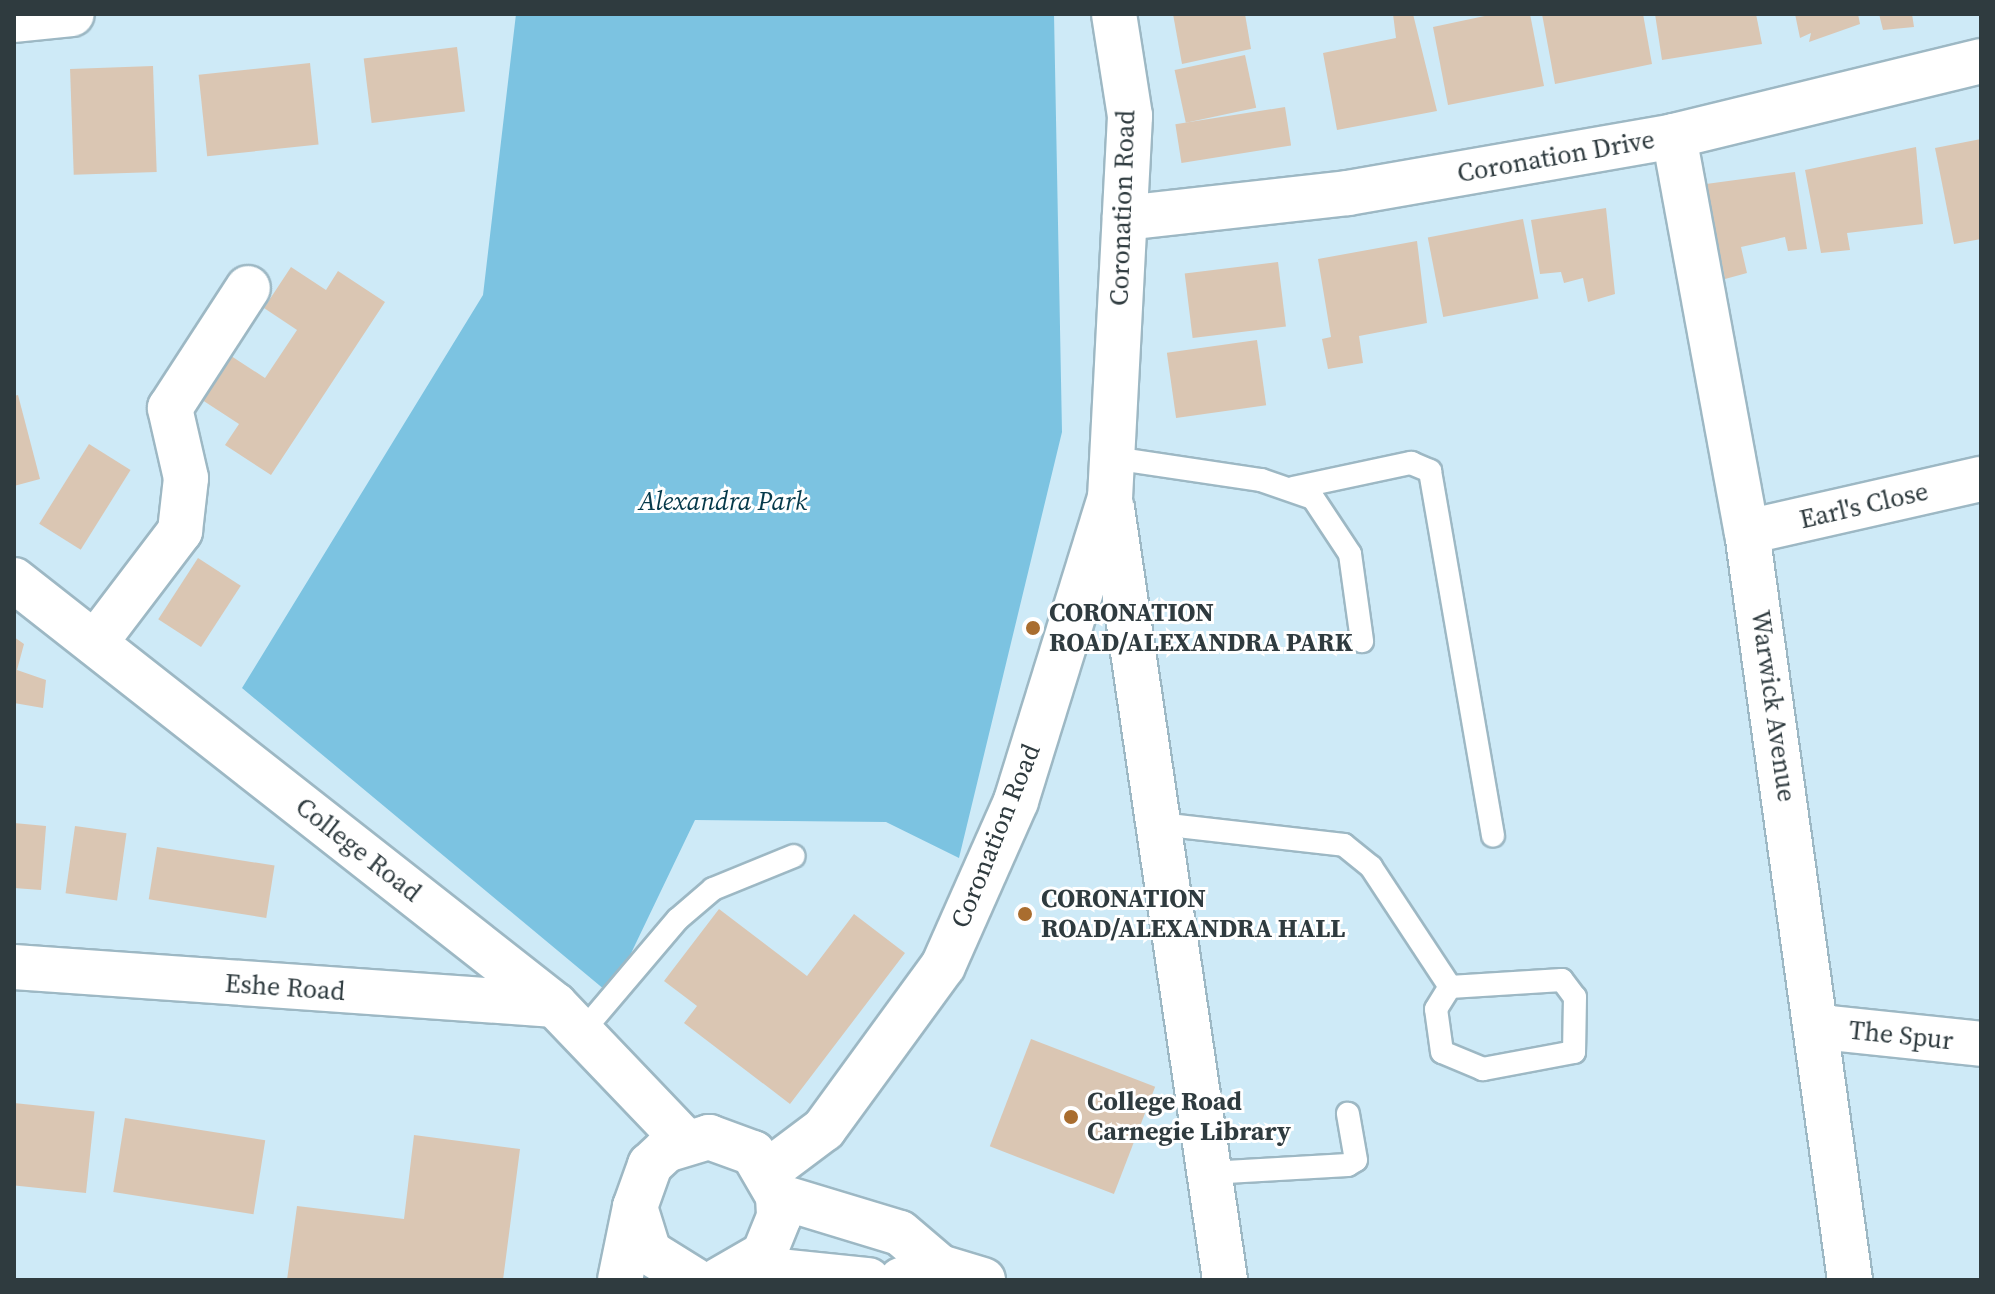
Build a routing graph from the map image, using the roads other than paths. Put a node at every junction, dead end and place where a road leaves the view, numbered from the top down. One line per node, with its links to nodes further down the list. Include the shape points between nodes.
1 (72, 14): 3 (street)
2 (1114, 14): 6 (street, Coronation Road, via 1130,116)
3 (14, 20)
4 (1981, 61): 5 (street, Coronation Drive)
5 (1674, 136): 6 (street, Coronation Drive, via 1348,193); 11 (street, Warwick Avenue)
6 (1125, 218): 8 (street, Coronation Road)
7 (248, 288): 14 (street, via 170,408 186,478 180,531)
8 (1112, 478): 10 (lane); 15 (street); 26 (street, Coronation Road, via 1016,801 943,966 824,1129)
9 (1981, 479): 11 (street, Earl's Close)
10 (1293, 488): 13 (lane, via 1313,498 1350,554); 16 (lane, via 1411,463 1430,471)
11 (1747, 532): 21 (street, Warwick Avenue)
12 (14, 580): 14 (street, College Road)
13 (1362, 641)
14 (95, 643): 20 (street, College Road)
15 (1160, 824): 19 (lane, via 1344,845 1371,867); 25 (street)
16 (1493, 836)
17 (794, 856): 20 (lane, via 713,889)
18 (14, 967): 20 (street, Eshe Road)
19 (1450, 987): 19 (lane, via 1562,980 1575,997 1578,1044 1574,1052 1511,1067 1461,1062 1442,1052 1437,1033 1436,1009)
20 (569, 1018): 24 (street, College Road)
21 (1820, 1027): 22 (street, The Spur); 35 (street, Warwick Avenue)
22 (1981, 1044)
23 (1348, 1114): 25 (lane, via 1356,1160 1348,1165)
24 (685, 1141): 26 (street, via 732,1142); 27 (street, via 650,1165)
25 (1209, 1173): 34 (street)
26 (773, 1184): 28 (street, via 774,1236); 29 (street, via 900,1233)
27 (635, 1207): 30 (street); 31 (street, via 649,1252)
28 (734, 1274): 32 (street)
29 (920, 1274): 33 (street)
30 (620, 1280)
31 (694, 1280)
32 (868, 1280)
33 (983, 1280)
34 (1225, 1280)
35 (1850, 1280)

